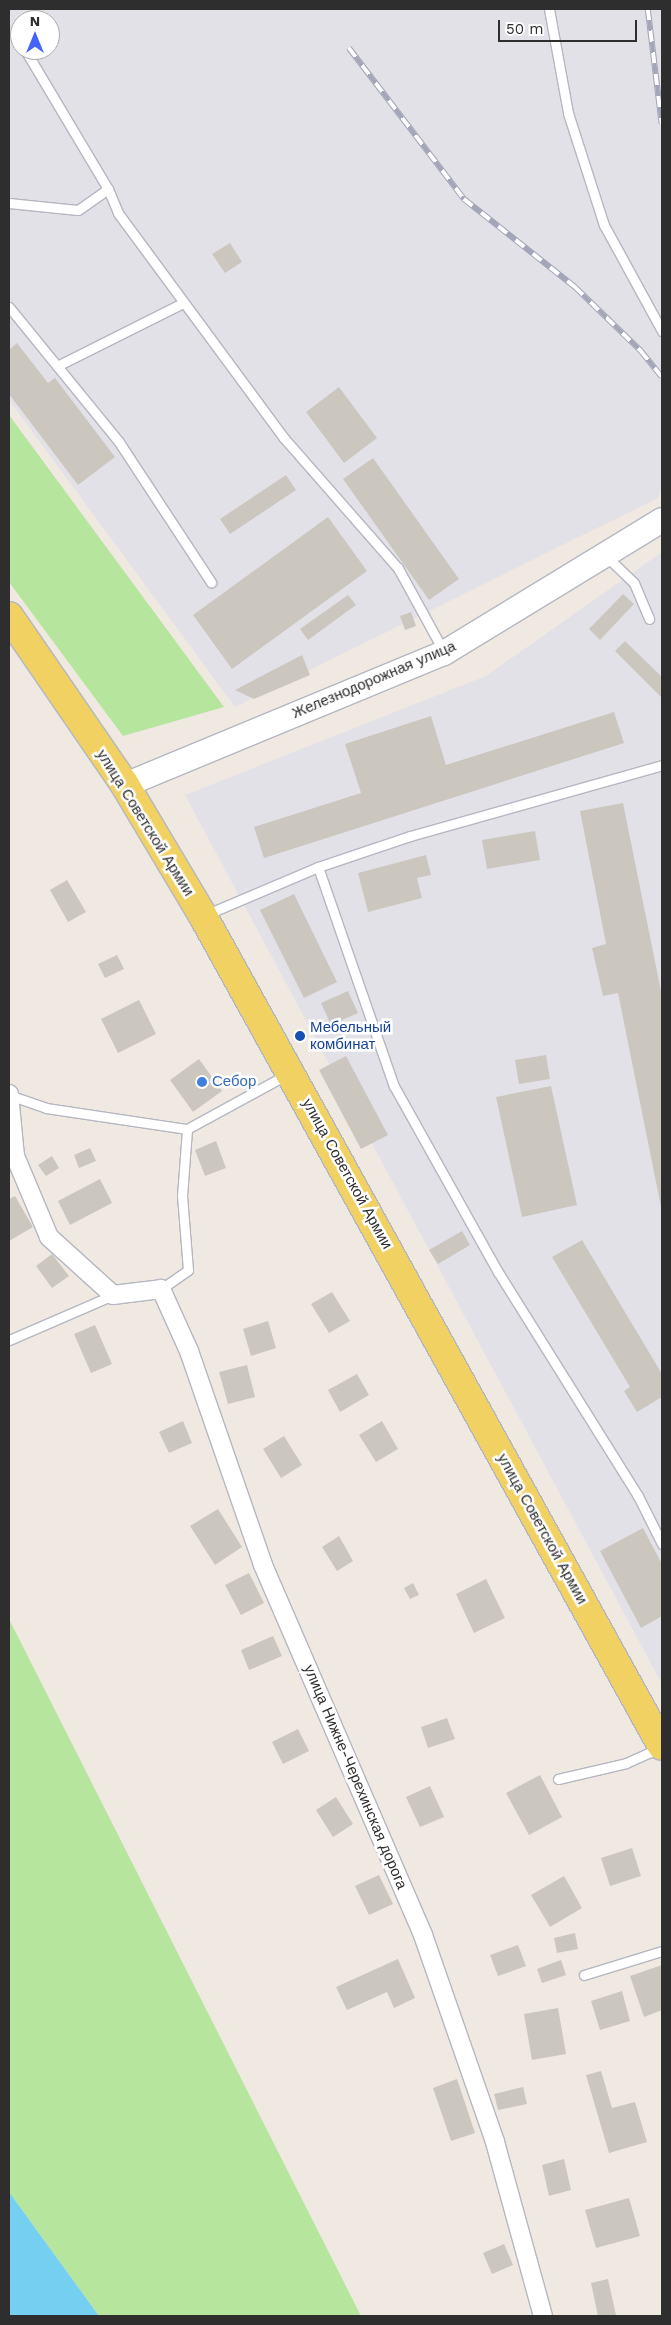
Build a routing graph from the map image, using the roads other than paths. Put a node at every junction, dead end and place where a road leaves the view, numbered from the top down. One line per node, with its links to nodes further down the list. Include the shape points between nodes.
1 (550, 9): 7 (lane, via 568,113 604,225)
2 (31, 60): 3 (lane)
3 (108, 188): 4 (lane, via 78,210); 5 (lane, via 118,213)
4 (9, 203)
5 (183, 303): 8 (lane); 14 (lane, via 284,438 398,568)
6 (9, 307): 8 (lane)
7 (662, 331)
8 (57, 366): 11 (lane, via 119,442)
9 (662, 520): 10 (street, Железнодорожная улица)
10 (605, 555): 13 (lane, via 634,583); 14 (street, Железнодорожная улица)
11 (211, 582)
12 (9, 616): 16 (main road, улица Советской Армии)
13 (649, 619)
14 (444, 653): 16 (street, Железнодорожная улица)
15 (662, 764): 17 (lane, via 410,836)
16 (125, 785): 18 (main road, улица Советской Армии)
17 (318, 867): 18 (lane); 25 (lane, via 394,1086 498,1272 638,1496)
18 (202, 916): 19 (main road, улица Советской Армии)
19 (291, 1073): 21 (lane); 26 (main road, улица Советской Армии)
20 (9, 1095): 21 (lane, via 46,1108); 23 (street, via 15,1156 49,1237)
21 (187, 1129): 22 (lane, via 182,1196 188,1270)
22 (160, 1289): 23 (street); 30 (street, улица Нижне-Черехинская дорога, via 188,1351 263,1566 423,1935 495,2142)
23 (113, 1295): 24 (lane)
24 (9, 1340)
25 (662, 1544)
26 (662, 1746): 27 (lane, via 626,1763)
27 (558, 1779)
28 (662, 1951): 29 (lane)
29 (584, 1975)
30 (543, 2316)

